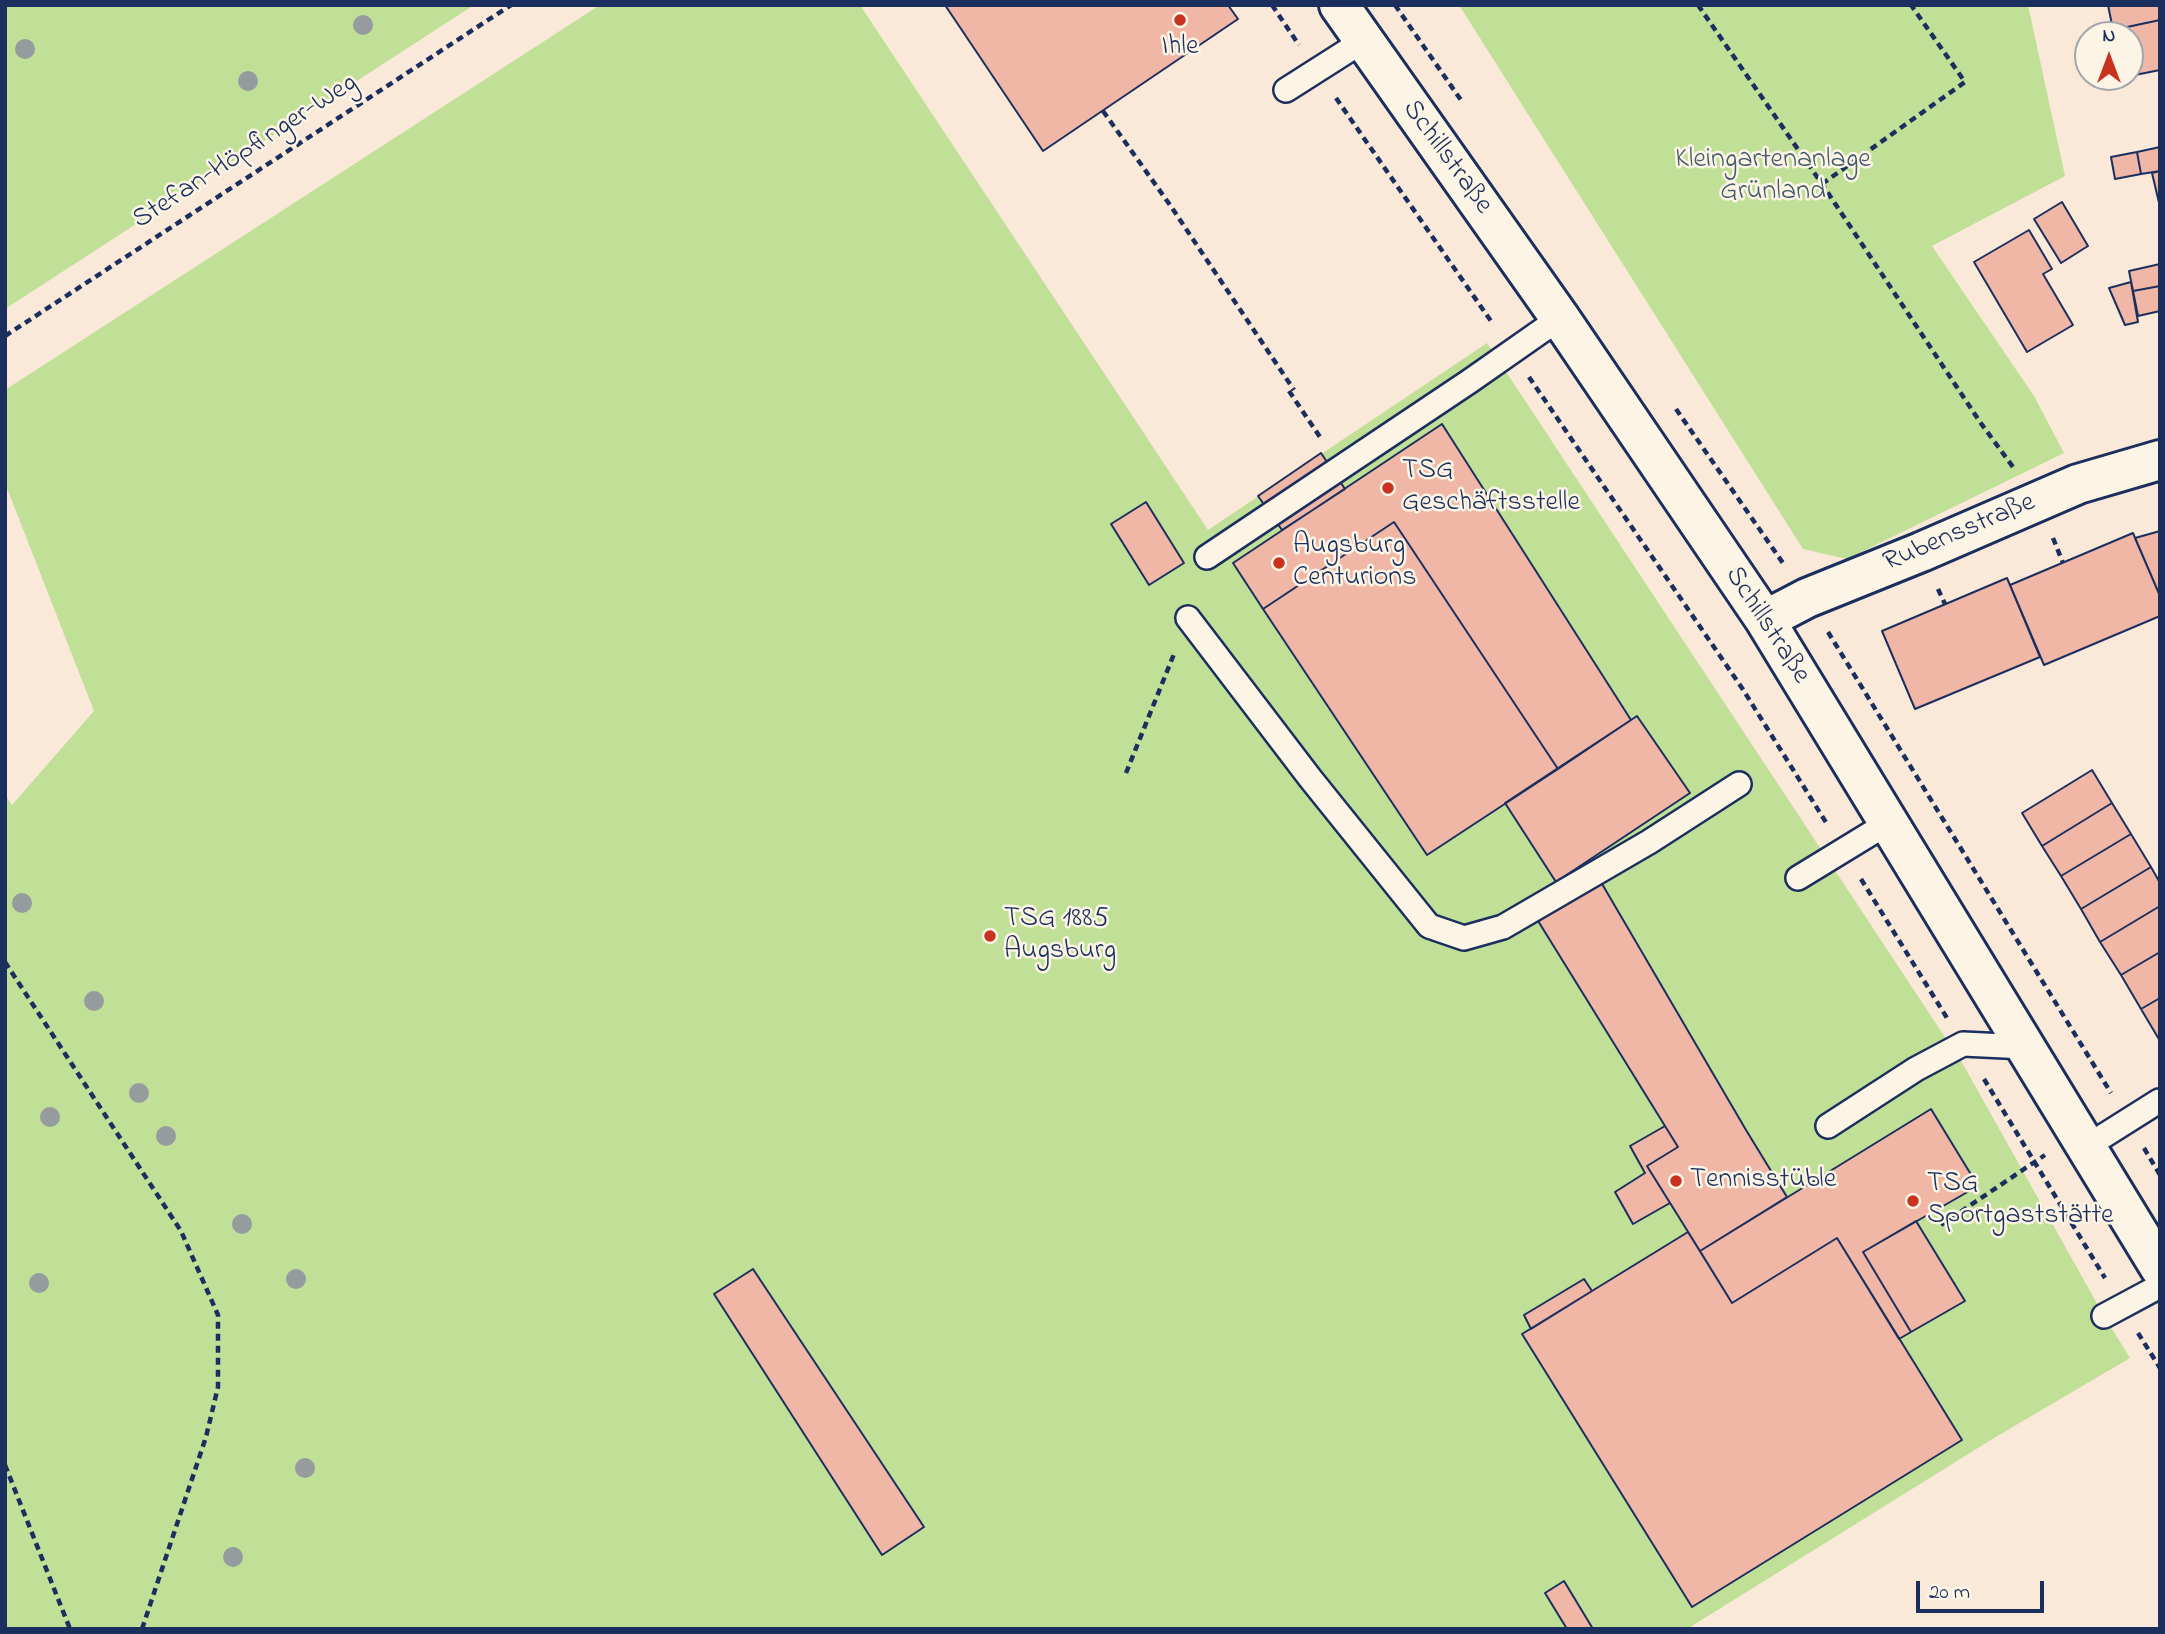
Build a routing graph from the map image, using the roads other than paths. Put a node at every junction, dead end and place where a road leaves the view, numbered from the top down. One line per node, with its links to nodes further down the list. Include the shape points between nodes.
1 (1339, 5): 2 (street, Schillstraße)
2 (1363, 41): 3 (lane); 4 (street, Schillstraße)
3 (1286, 90)
4 (1560, 318): 6 (lane, via 1512,352 1475,390 1340,467); 8 (street, Schillstraße)
5 (2160, 460): 8 (street, Rubensstraße, via 2078,484)
6 (1207, 557)
7 (1188, 618): 9 (lane, via 1429,926 1464,938 1503,927)
8 (1765, 620): 10 (street, Schillstraße)
9 (1738, 784)
10 (1888, 823): 11 (lane); 12 (street, Schillstraße)
11 (1798, 878)
12 (2025, 1047): 14 (lane, via 1963,1044); 15 (street, Schillstraße)
13 (2159, 1101): 15 (lane)
14 (1828, 1126)
15 (2082, 1140): 16 (street, Schillstraße)
16 (2160, 1268)
17 (2160, 1286): 18 (lane)
18 (2113, 1312)

